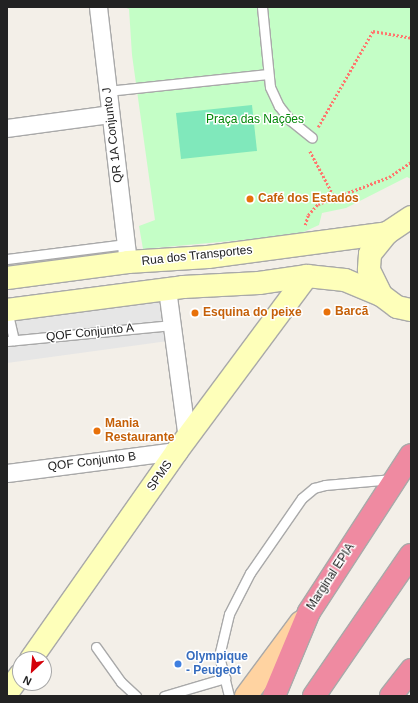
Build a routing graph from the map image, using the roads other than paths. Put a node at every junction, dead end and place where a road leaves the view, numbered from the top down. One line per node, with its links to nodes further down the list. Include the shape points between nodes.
1 (98, 7): 4 (street, QR 1A Conjunto J)
2 (262, 7): 3 (lane)
3 (268, 74): 4 (lane); 7 (lane, via 270,87 279,106 290,120)
4 (107, 92): 5 (street, QR 1A Conjunto J)
5 (110, 114): 6 (street); 10 (street, QR 1A Conjunto J)
6 (7, 128)
7 (312, 138)
8 (411, 217): 9 (street)
9 (387, 233): 12 (street, Rua dos Transportes); 16 (street, via 370,254 369,270)
10 (127, 253): 11 (lane); 12 (street, Rua dos Transportes); 14 (street, Rua dos Transportes)
11 (7, 259)
12 (182, 259): 15 (street, via 185,270 183,277)
13 (307, 276): 15 (street, via 259,283); 16 (street, via 345,280); 21 (street, SPMS)
14 (7, 278)
15 (167, 289): 17 (street); 19 (street)
16 (396, 304): 18 (street)
17 (7, 310): 20 (lane)
18 (411, 324)
19 (172, 325): 20 (lane, QOF Conjunto A); 21 (street)
20 (10, 341)
21 (182, 445): 23 (street, QOF Conjunto B); 28 (street, SPMS)
22 (411, 455): 24 (highway, Marginal EPIA)
23 (7, 473)
24 (394, 479): 26 (highway, Marginal EPIA); 30 (lane, via 325,484 314,488 302,498 250,573 229,614 219,656)
25 (411, 555): 36 (highway)
26 (309, 612): 34 (main road, Marginal EPIA); 35 (highway)
27 (96, 647): 31 (lane, via 121,682)
28 (37, 651)
29 (411, 670): 37 (highway)
30 (224, 678): 32 (lane); 33 (lane)
31 (136, 696)
32 (164, 696)
33 (229, 696)
34 (246, 696)
35 (274, 696)
36 (314, 696)
37 (391, 696)

